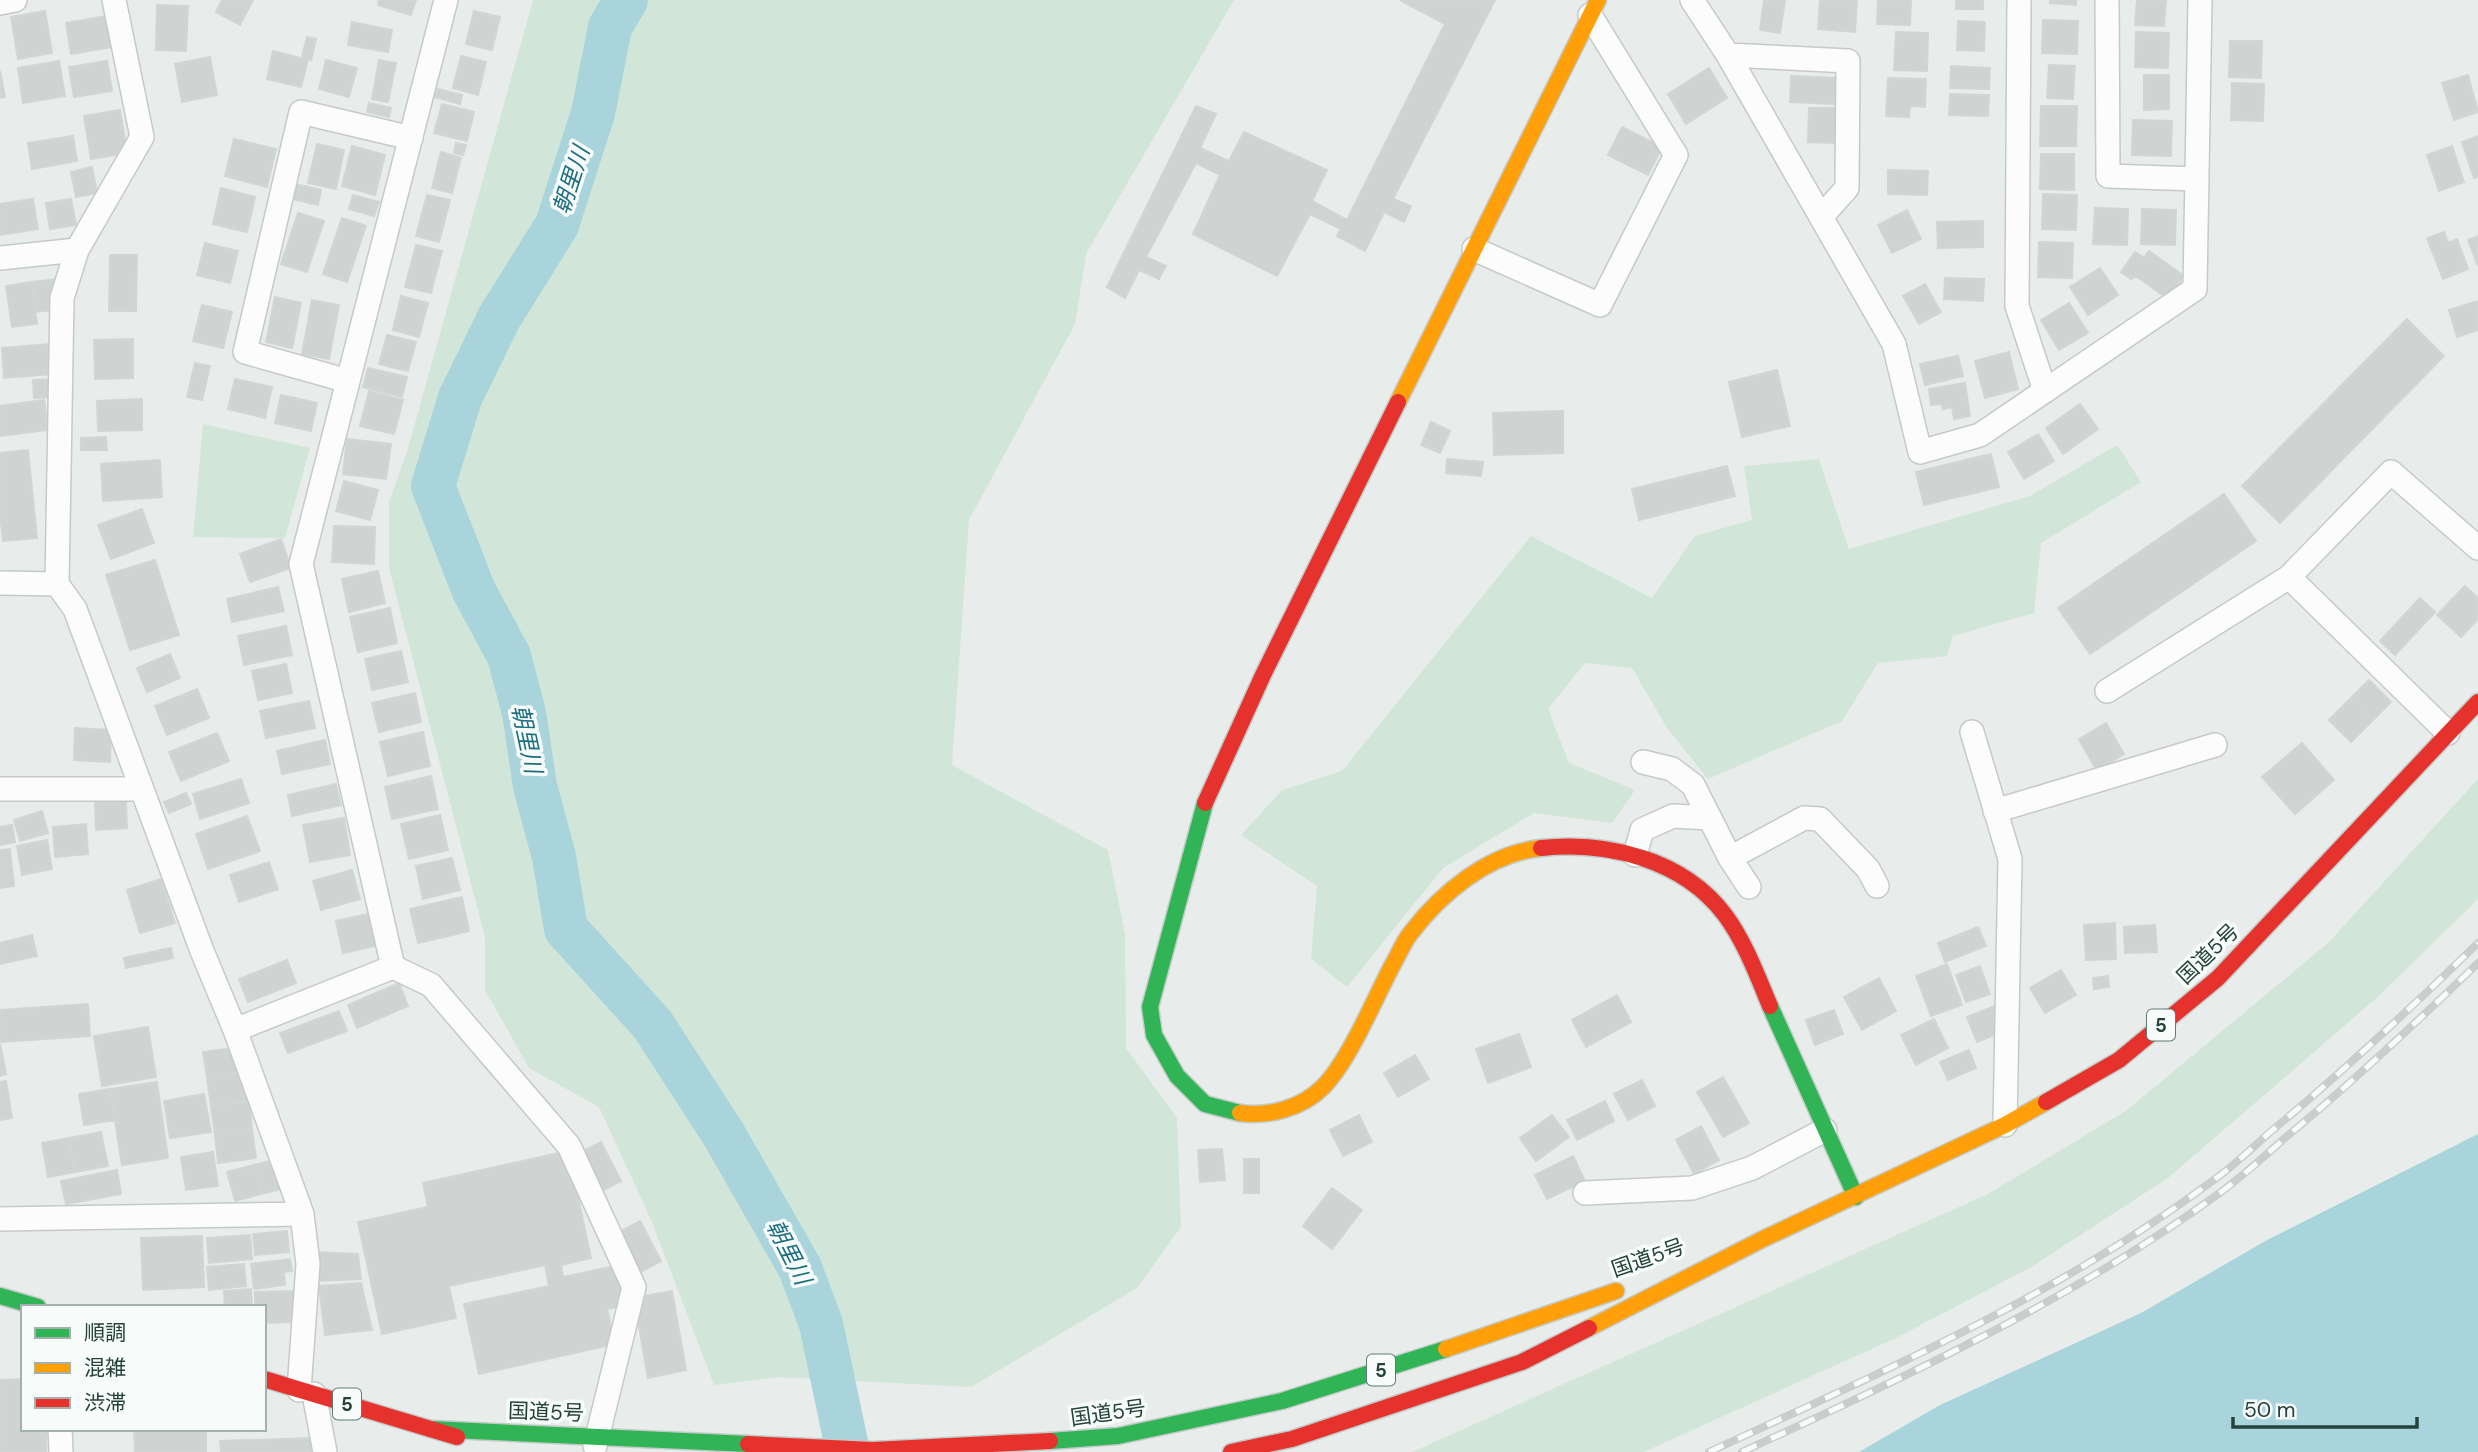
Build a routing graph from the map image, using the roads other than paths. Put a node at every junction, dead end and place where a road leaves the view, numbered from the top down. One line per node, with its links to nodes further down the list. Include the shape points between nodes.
1 (15, 0): 8 (street)
2 (114, 0): 14 (street, via 142,137)
3 (446, 0): 11 (street)
4 (1692, 0): 10 (street)
5 (2019, 0): 18 (street, via 2017,306)
6 (2107, 0): 12 (street, via 2108,176)
7 (2200, 0): 12 (street)
8 (0, 3)
9 (1594, 8): 15 (main road); 15 (street, via 1676,155 1600,305)
10 (1728, 55): 13 (street); 13 (street, via 1848,61 1847,188)
11 (411, 138): 17 (street); 17 (street, via 301,112 245,352)
12 (2197, 180): 18 (street, via 2195,289)
13 (1821, 217): 18 (street, via 1894,344 1920,452 1980,435)
14 (77, 250): 16 (street); 22 (street, via 62,298)
15 (1474, 250): 33 (main road, via 1207,797 1150,1007 1154,1035 1177,1076 1205,1104 1258,1116 1294,1106 1323,1087 1340,1065 1409,935 1469,876 1528,849 1566,845)
16 (0, 258)
17 (348, 381): 37 (street, via 301,564)
18 (2045, 391)
19 (2478, 548): 20 (street, via 2391,472)
20 (2289, 577): 23 (street); 26 (street)
21 (0, 583): 22 (street)
22 (57, 584): 30 (street, via 75,609)
23 (2107, 691)
24 (2478, 702): 26 (main road, 国道5号 / 5)
25 (1972, 732): 31 (street)
26 (2448, 733): 39 (main road, 国道5号 / 5, via 2218,978 2119,1060)
27 (2215, 745): 31 (street)
28 (1643, 762): 32 (street, via 1672,769 1693,785)
29 (0, 789): 30 (street)
30 (141, 789): 38 (street)
31 (1995, 811): 39 (street, via 2010,859)
32 (1709, 818): 33 (street, via 1674,816 1642,830); 34 (street)
33 (1635, 855): 40 (main road, via 1674,871 1705,892 1725,915 1745,947)
34 (1730, 858): 35 (street, via 1804,818 1820,819 1868,869); 36 (street)
35 (1877, 886)
36 (1749, 887)
37 (393, 967): 38 (street); 53 (street, via 431,985 569,1146 634,1287)
38 (235, 1030): 43 (street)
39 (2005, 1125): 42 (main road, 国道5号 / 5)
40 (1825, 1130): 41 (street, via 1752,1168 1692,1188); 42 (main road)
41 (1585, 1193)
42 (1856, 1197): 45 (main road, 国道5号 / 5)
43 (302, 1214): 44 (street); 49 (street, via 308,1264)
44 (0, 1219)
45 (1763, 1239): 52 (main road, 国道5号 / 5, via 1508,1329 1282,1401); 58 (main road, 国道5号 / 5, via 1522,1362 1292,1439)
46 (0, 1296): 47 (main road)
47 (31, 1305)
48 (266, 1380): 49 (main road, 国道5号 / 5)
49 (307, 1392): 50 (main road, 国道5号 / 5); 56 (street)
50 (431, 1429): 53 (main road, 国道5号 / 5); 54 (main road, 国道5号 / 5)
51 (60, 1431): 55 (street)
52 (1118, 1436): 53 (main road, 国道5号 / 5, via 873,1450); 57 (main road)
53 (595, 1444)
54 (497, 1448)
55 (61, 1452)
56 (325, 1452)
57 (1123, 1452)
58 (1231, 1452)

